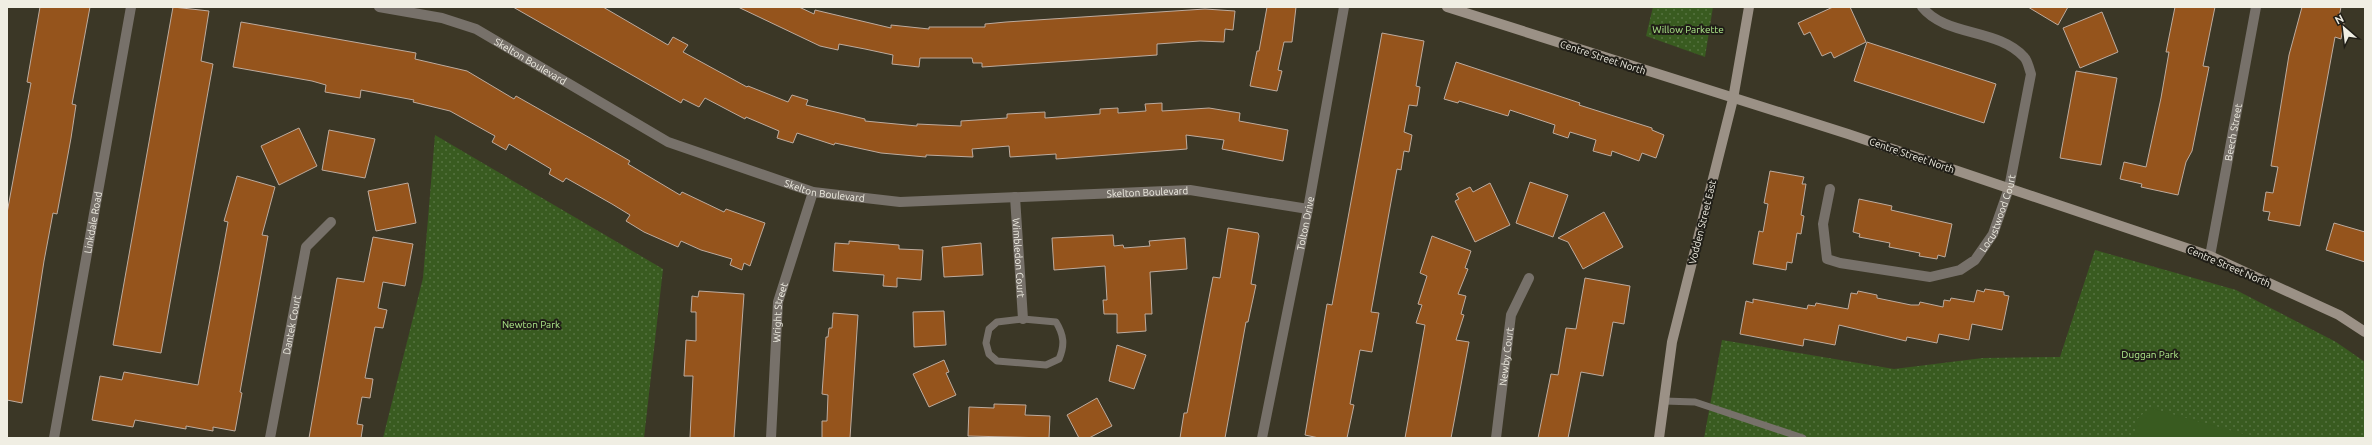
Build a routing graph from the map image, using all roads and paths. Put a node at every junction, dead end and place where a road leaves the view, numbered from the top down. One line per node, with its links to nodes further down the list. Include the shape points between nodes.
1 (131, 7): 20 (street, Linkdale Road)
2 (379, 7): 11 (street, Skelton Boulevard, via 442,18 476,29 668,142)
3 (1344, 7): 13 (street, Tolton Drive)
4 (1447, 7): 8 (street, Centre Street North)
5 (1749, 7): 8 (street, Vodden Street East)
6 (1922, 7): 9 (street, Locustwood Court, via 1931,18 2007,44 2025,58 2031,74)
7 (2256, 7): 15 (street, Beech Street)
8 (1733, 99): 9 (street, Centre Street North); 19 (street, Vodden Street East, via 1672,342)
9 (2010, 188): 10 (street, Locustwood Court, via 1993,234 1975,260 1960,270 1930,277 1840,264 1827,259 1823,224); 15 (street, Centre Street North)
10 (1830, 189)
11 (813, 192): 12 (street, Skelton Boulevard, via 900,202); 22 (street, Wright Street, via 778,302)
12 (1015, 197): 13 (street, Skelton Boulevard, via 1190,190); 17 (street, Wimbledon Court)
13 (1308, 209): 23 (street, Tolton Drive)
14 (331, 222): 21 (street, Dantek Court, via 306,247)
15 (2210, 256): 18 (street, Centre Street North, via 2339,315)
16 (1529, 278): 24 (street, Newby Court, via 1511,316)
17 (1023, 319): 17 (lane, via 997,322 989,329 986,343 989,354 997,361 1046,365 1059,359 1063,349 1063,333 1056,322)
18 (2365, 332)
19 (1664, 401): 25 (street, Vodden Street East); 26 (lane, via 1695,402)
20 (54, 438)
21 (270, 438)
22 (771, 438)
23 (1262, 438)
24 (1496, 438)
25 (1659, 438)
26 (1803, 438)

